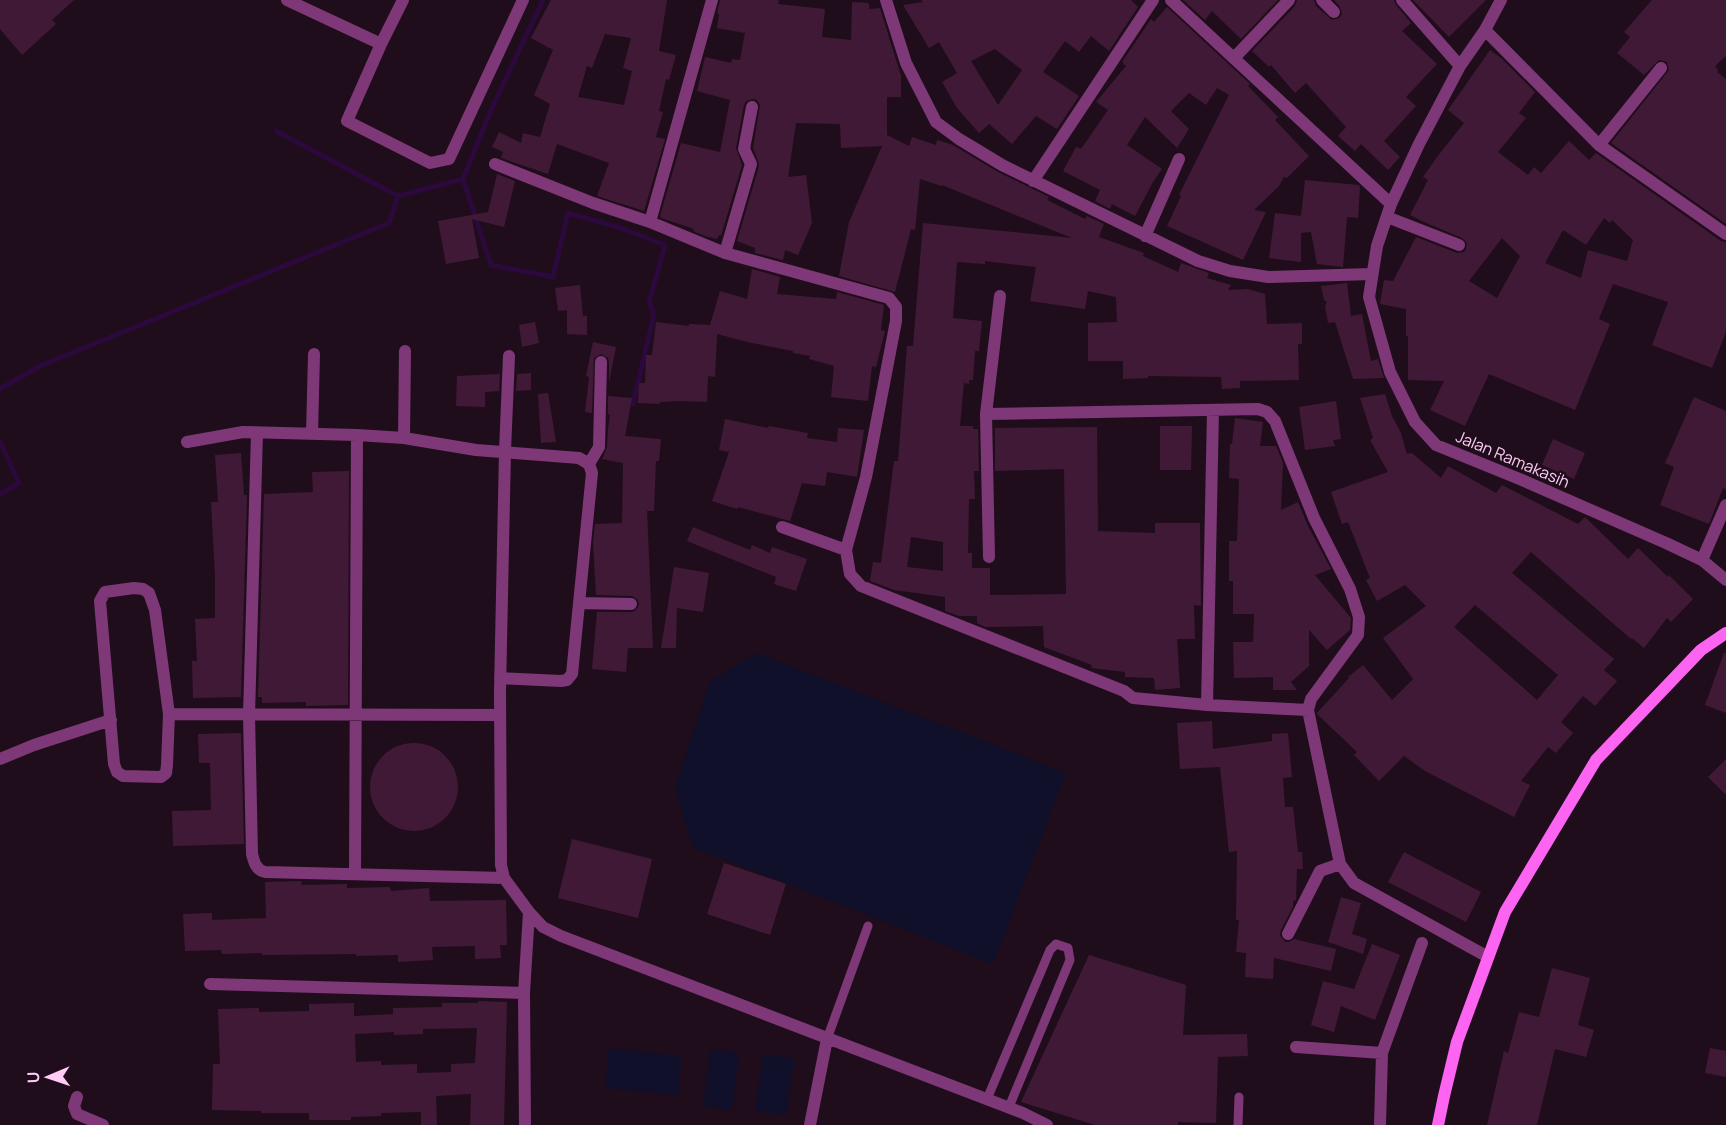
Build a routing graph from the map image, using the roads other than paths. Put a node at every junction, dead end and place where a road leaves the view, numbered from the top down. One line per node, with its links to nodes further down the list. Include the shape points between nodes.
1 (287, 0): 15 (street)
2 (403, 0): 15 (street)
3 (523, 0): 15 (street, via 449,159 430,163 347,121)
4 (712, 0): 25 (street)
5 (872, 0): 12 (street)
6 (1153, 0): 23 (street)
7 (1171, 0): 16 (street)
8 (1289, 0): 16 (street)
9 (1322, 0): 13 (street)
10 (1402, 0): 17 (street)
11 (1501, 0): 14 (street, Jalan Ramakasih)
12 (886, 1): 23 (street, via 906,63 936,122)
13 (1334, 12)
14 (1485, 30): 17 (street, Jalan Ramakasih); 20 (street)
15 (381, 44)
16 (1234, 58): 24 (street)
17 (1460, 66): 24 (street, Jalan Ramakasih)
18 (1661, 69): 20 (street)
19 (752, 107): 29 (street, via 744,148 751,164)
20 (1599, 146): 26 (street)
21 (1179, 159): 27 (street)
22 (495, 164): 25 (street)
23 (1033, 181): 27 (street)
24 (1389, 210): 28 (street); 30 (street, Jalan Ramakasih)
25 (650, 222): 29 (street)
26 (1726, 234)
27 (1145, 236): 30 (street, via 1230,271 1268,277)
28 (1459, 245)
29 (725, 253): 47 (street, via 889,298 896,307 866,477)
30 (1372, 274): 49 (street, Jalan Ramakasih, via 1369,297 1390,372 1415,422 1436,445)
31 (1000, 296): 37 (street)
32 (405, 351): 41 (street)
33 (314, 354): 39 (street)
34 (509, 356): 43 (street)
35 (601, 362): 44 (street, via 599,447)
36 (1213, 410): 37 (street); 55 (street); 56 (street, via 1258,410 1267,412 1275,421 1359,617 1358,635 1311,699)
37 (986, 414): 48 (street)
38 (257, 433): 39 (street); 42 (street); 58 (street)
39 (312, 434): 40 (street)
40 (357, 435): 41 (street); 59 (street)
41 (404, 438): 43 (street)
42 (187, 442)
43 (505, 451): 44 (street, via 579,458); 54 (street)
44 (589, 464): 51 (street, via 592,473)
45 (1726, 505): 49 (street)
46 (782, 527): 47 (street)
47 (846, 550): 55 (street, via 850,574 861,586 1124,691 1133,698)
48 (989, 557)
49 (1701, 560): 50 (street, Jalan Ramakasih)
50 (1726, 580)
51 (579, 603): 52 (street); 54 (street, via 572,674 567,680)
52 (631, 604)
53 (1726, 633): 70 (street, via 1701,650 1596,760 1505,912)
54 (500, 678): 60 (street)
55 (1207, 705): 56 (street)
56 (1308, 710): 63 (street)
57 (169, 714): 58 (street); 61 (street, via 166,773 161,777 123,776 117,772); 61 (street, via 155,610 148,593 134,588 105,592 100,601)
58 (249, 715): 59 (street); 64 (street, via 255,866 265,872)
59 (356, 715): 60 (street); 64 (street)
60 (500, 715): 65 (street)
61 (111, 720): 62 (street)
62 (0, 759)
63 (1340, 864): 68 (street, via 1320,871); 70 (street, via 1354,883)
64 (355, 874): 65 (street)
65 (504, 878): 66 (street)
66 (529, 912): 72 (street); 73 (street, via 543,927 561,936)
67 (868, 926): 73 (lane)
68 (1288, 934)
69 (1422, 943): 75 (street)
70 (1488, 957): 86 (street, via 1457,1042)
71 (210, 984): 72 (street)
72 (524, 993): 81 (street)
73 (827, 1039): 78 (street); 82 (street)
74 (1296, 1047): 75 (street)
75 (1382, 1053): 85 (street)
76 (77, 1097): 80 (street, via 77,1114)
77 (1239, 1097): 84 (lane)
78 (987, 1099): 79 (street); 79 (lane, via 1050,950 1056,944 1068,948 1070,960)
79 (1009, 1107): 83 (street)
80 (103, 1125)
81 (525, 1125)
82 (810, 1125)
83 (1047, 1125)
84 (1238, 1125)
85 (1380, 1125)
86 (1438, 1125)

